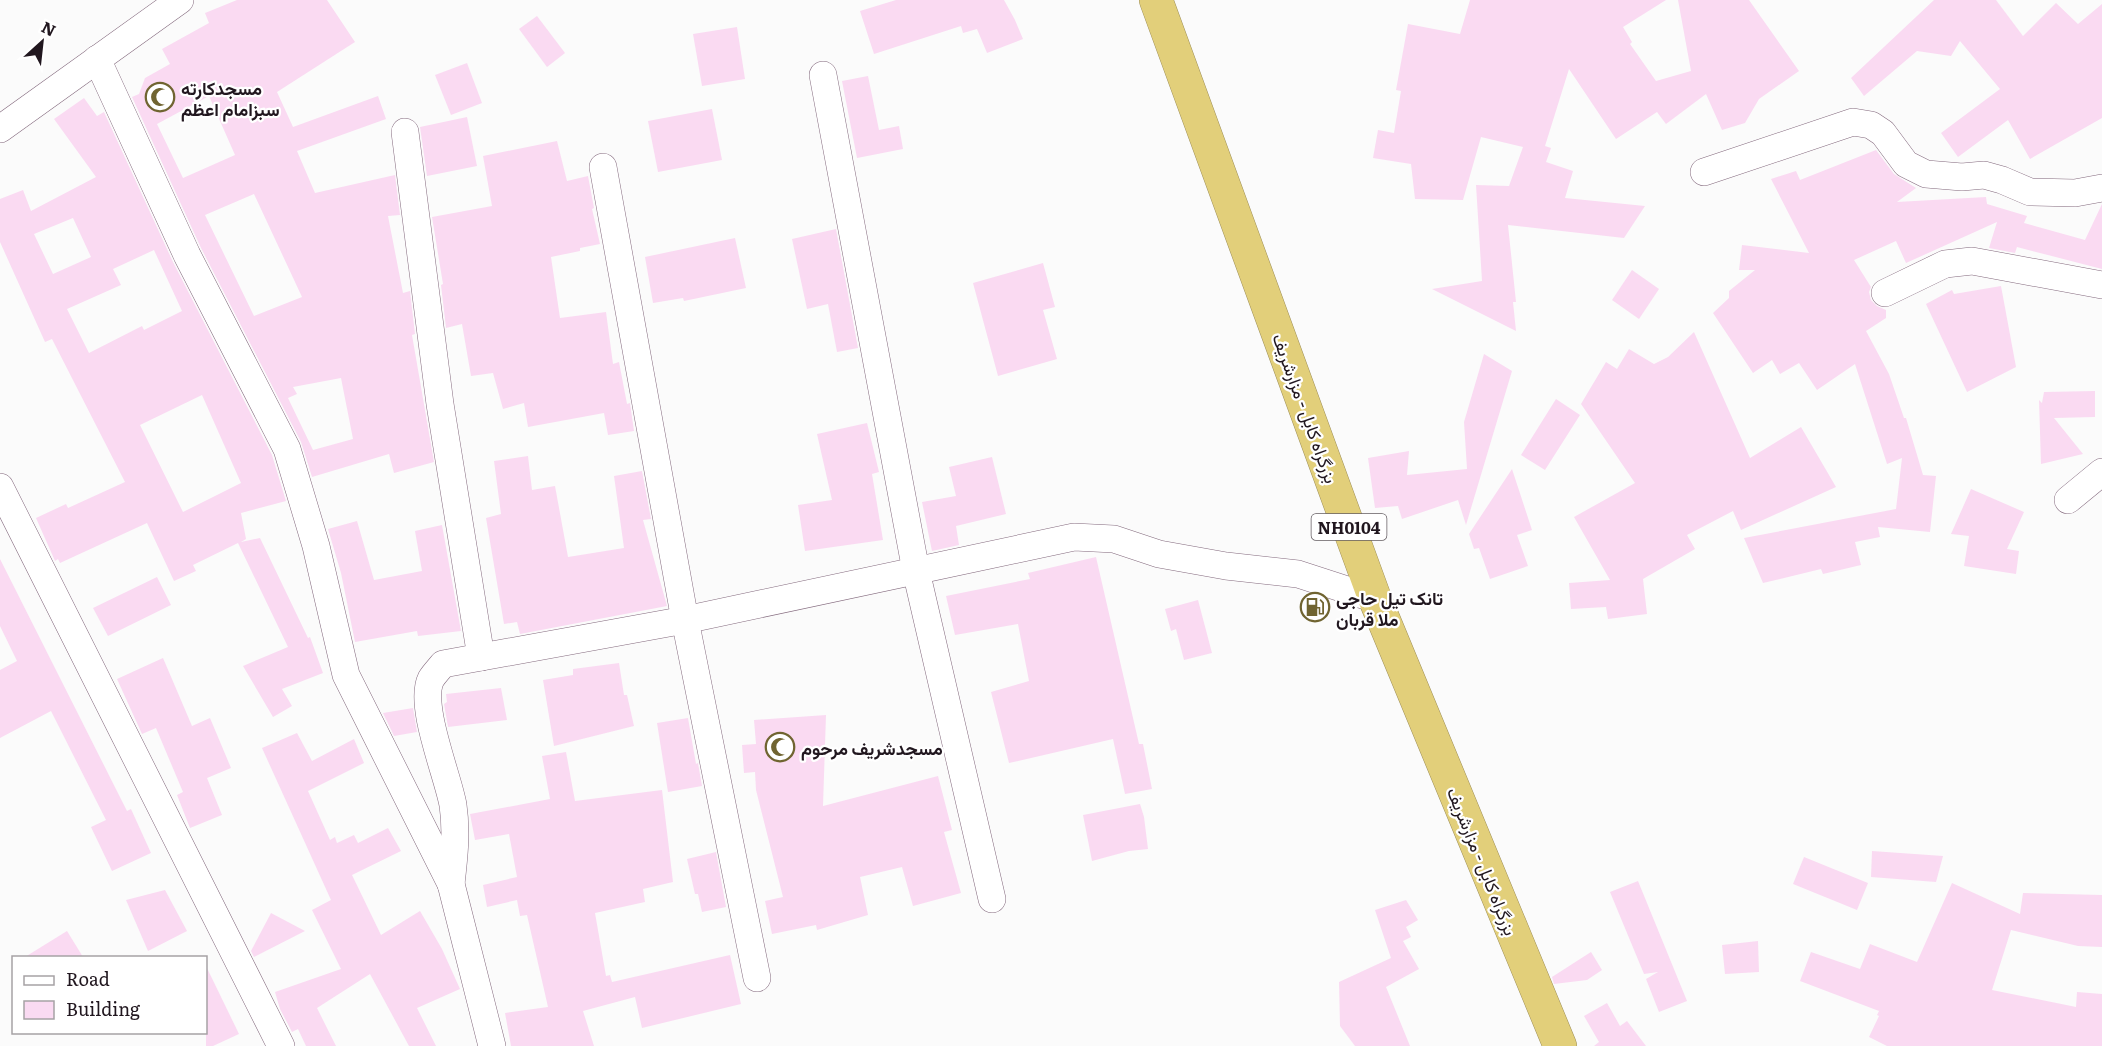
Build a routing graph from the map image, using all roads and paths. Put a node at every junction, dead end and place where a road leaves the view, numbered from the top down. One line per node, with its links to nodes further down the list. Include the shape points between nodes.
1 (1156, 0): 16 (highway, بزرگراه کابل - مزارشریف / NH0104)
2 (169, 3): 3 (street)
3 (97, 59): 5 (street); 19 (street, via 187,255 286,449 316,546 346,675)
4 (823, 75): 15 (street)
5 (0, 129)
6 (405, 132): 18 (street, via 440,404)
7 (603, 167): 17 (street)
8 (1704, 172): 9 (street, via 1853,122 1871,125 1883,133 1906,164 1926,174 1984,175 2030,192 2075,193)
9 (2102, 188)
10 (2102, 285): 11 (street, via 1972,261 1946,264)
11 (1885, 293)
12 (2102, 472): 14 (street)
13 (0, 487): 22 (street)
14 (2068, 500)
15 (916, 571): 16 (street, via 1084,537 1114,539 1159,554 1226,566 1298,574); 17 (street); 20 (street)
16 (1375, 599): 24 (highway, بزرگراه کابل - مزارشریف / NH0104)
17 (685, 620): 18 (street); 21 (street)
18 (482, 657): 19 (street, via 443,664 431,679 428,699 453,805 456,848)
19 (451, 884): 23 (street)
20 (992, 899)
21 (757, 978)
22 (281, 1046)
23 (492, 1046)
24 (1560, 1046)

